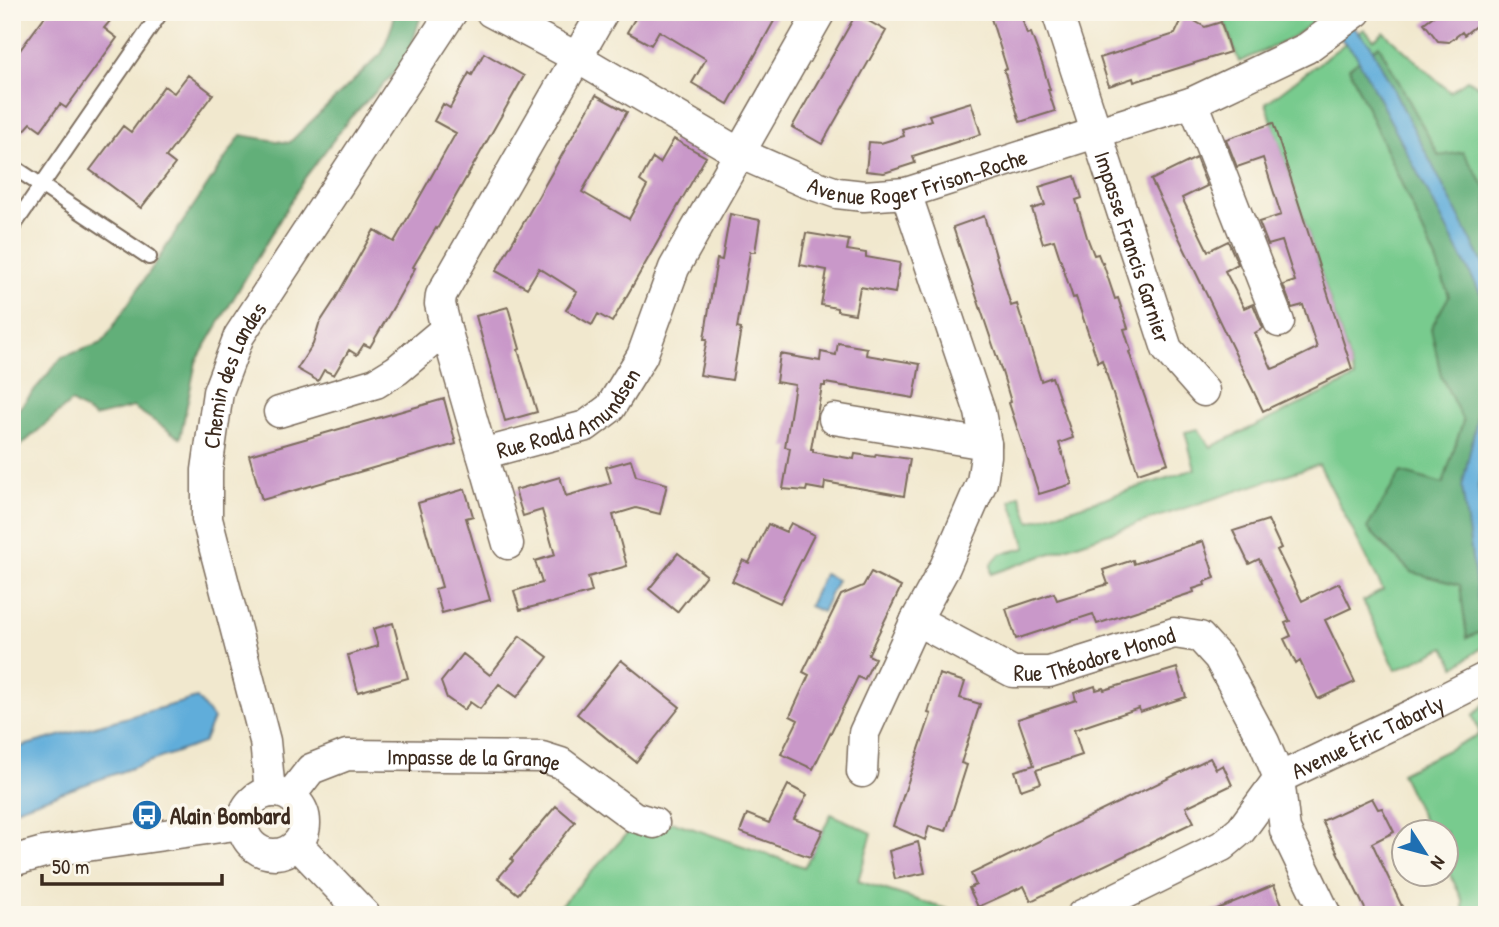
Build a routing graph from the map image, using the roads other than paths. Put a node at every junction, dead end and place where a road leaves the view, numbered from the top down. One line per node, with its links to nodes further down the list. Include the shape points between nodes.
1 (160, 12): 13 (lane)
2 (452, 12): 29 (street, Chemin des Landes, via 239,336 218,392 207,470 207,519)
3 (491, 12): 8 (street, Avenue Roger Frison-Roche)
4 (603, 12): 8 (street, Rue Roald Amundsen)
5 (820, 12): 11 (street, Rue Roald Amundsen)
6 (1057, 12): 10 (street, Impasse Francis Garnier)
7 (1352, 14): 9 (street, Avenue Roger Frison-Roche, via 1307,48)
8 (576, 57): 11 (street, Avenue Roger Frison-Roche); 18 (street, Rue Roald Amundsen, via 441,295)
9 (1193, 102): 10 (street, Avenue Roger Frison-Roche); 17 (street)
10 (1096, 132): 14 (street, Avenue Roger Frison-Roche); 19 (street, Impasse Francis Garnier, via 1167,349)
11 (739, 153): 14 (street, Avenue Roger Frison-Roche, via 837,192 864,196); 23 (street, Rue Roald Amundsen, via 674,268 642,356 610,408 586,426)
12 (12, 166): 13 (lane)
13 (42, 185): 15 (lane); 16 (lane)
14 (906, 193): 22 (street, via 981,412)
15 (12, 228)
16 (149, 257)
17 (1279, 322)
18 (446, 329): 20 (street, via 376,383); 23 (street, Rue Roald Amundsen)
19 (1203, 391)
20 (279, 412)
21 (834, 419): 22 (street)
22 (986, 444): 25 (street, via 982,482)
23 (482, 454): 24 (street)
24 (508, 544)
25 (916, 620): 27 (street, via 864,733); 28 (street, Rue Théodore Monod, via 1013,672 1049,671 1174,633 1200,637 1219,658)
26 (1487, 677): 28 (street, Avenue Éric Tabarly)
27 (862, 772)
28 (1279, 778): 35 (street, Avenue Éric Tabarly, via 1241,830 1222,846); 36 (street, Rue Théodore Monod, via 1285,830)
29 (280, 794): 30 (street, Impasse de la Grange, via 311,769 347,755 542,757 561,763 634,817); 31 (street, via 253,799); 32 (street, via 297,802 302,810 305,828)
30 (654, 822)
31 (242, 824): 32 (street, via 248,842 264,853 281,853); 33 (street, via 44,852)
32 (297, 844): 34 (street)
33 (12, 861)
34 (365, 915)
35 (1082, 915)
36 (1326, 915)

